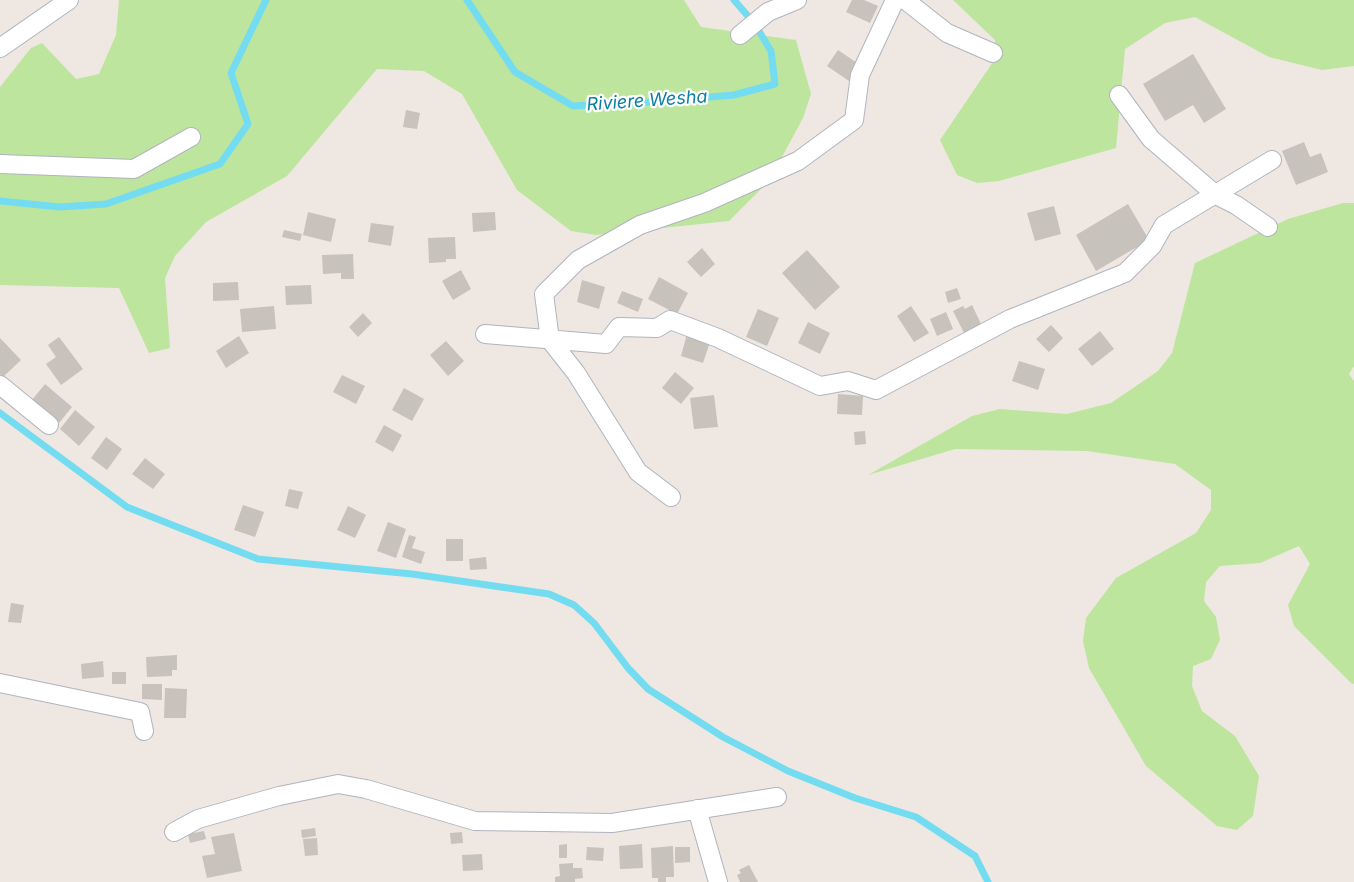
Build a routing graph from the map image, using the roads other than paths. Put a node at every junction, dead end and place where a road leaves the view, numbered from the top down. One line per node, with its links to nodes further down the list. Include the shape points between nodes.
1 (69, 0): 6 (street)
2 (797, 0): 5 (street, via 768,12)
3 (896, 0): 15 (street, via 860,75 854,120 798,161 704,203 640,225 578,260 544,294)
4 (905, 0): 7 (street, via 947,33)
5 (740, 35)
6 (0, 48)
7 (993, 53)
8 (1119, 96): 12 (street, via 1151,139)
9 (191, 137): 11 (street, via 134,169)
10 (1272, 160): 12 (street)
11 (0, 164)
12 (1216, 195): 13 (street); 15 (street, via 1164,225 1152,246 1125,273 1010,319 876,390 848,381 820,386 670,320 657,328 619,327 606,344)
13 (1268, 227)
14 (485, 334): 15 (street)
15 (550, 340): 18 (street, via 576,373 638,472)
16 (0, 385): 17 (street)
17 (49, 425)
18 (671, 497)
19 (0, 683): 20 (street, via 140,712)
20 (144, 731)
21 (777, 797): 22 (street)
22 (697, 809): 23 (street, via 612,823 475,821 338,784 198,819); 24 (street)
23 (174, 832)
24 (718, 882)

